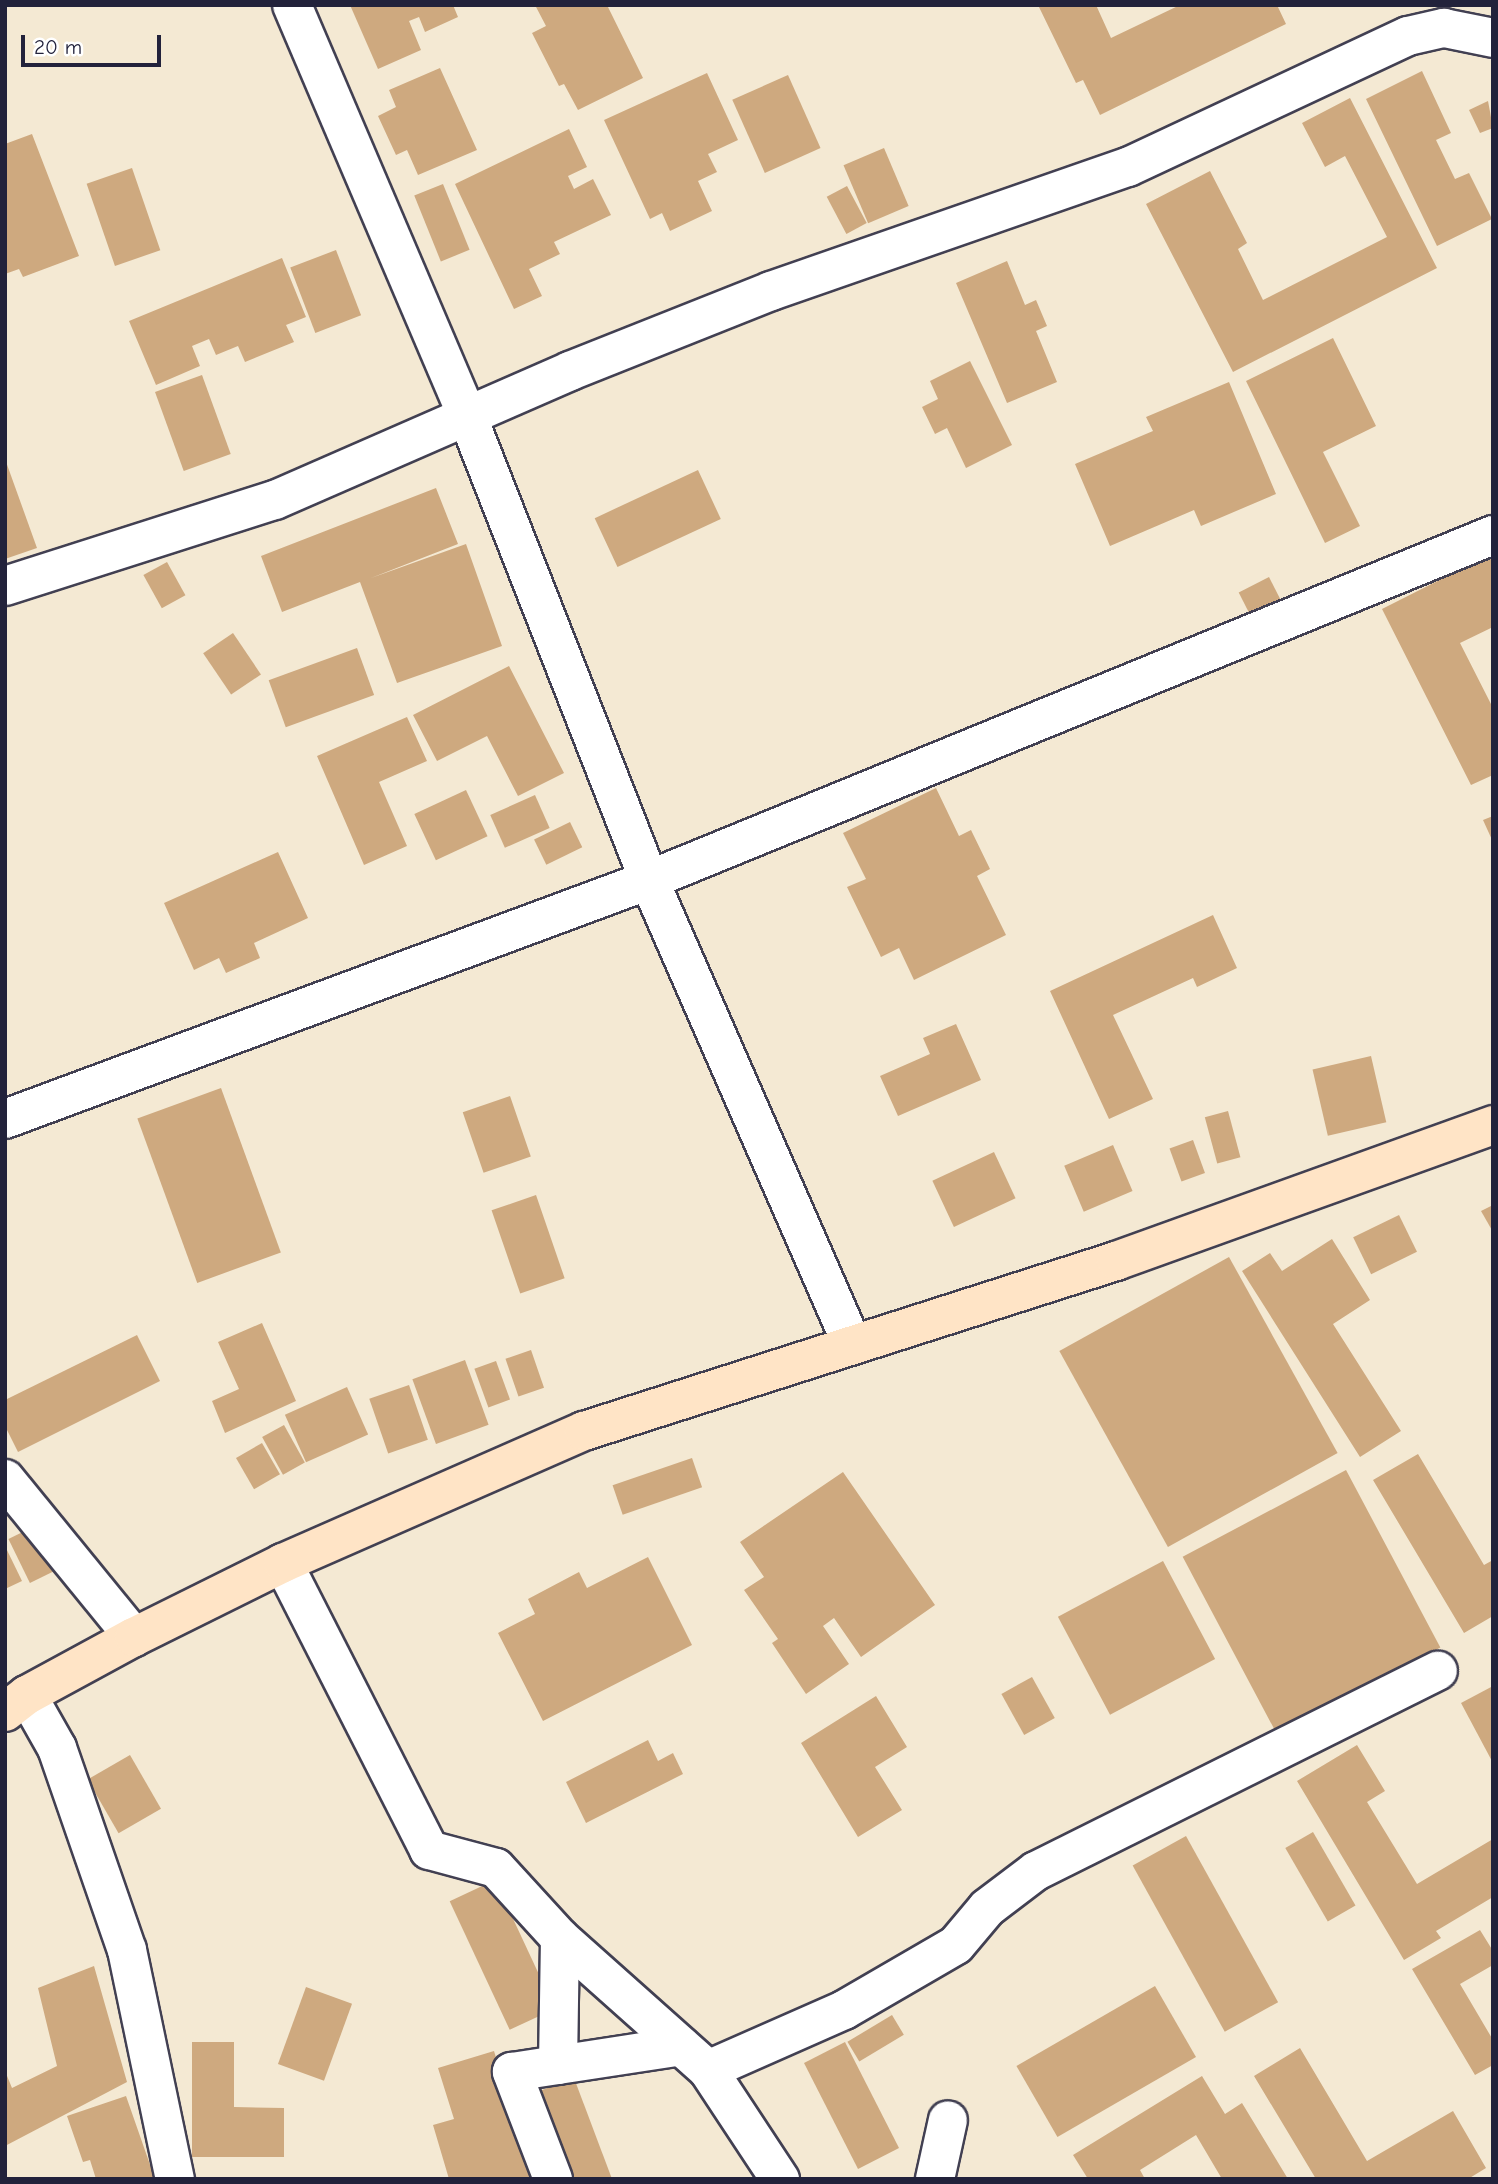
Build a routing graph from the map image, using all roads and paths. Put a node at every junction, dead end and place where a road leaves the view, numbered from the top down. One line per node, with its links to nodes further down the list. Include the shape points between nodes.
1 (292, 5): 3 (street)
2 (1493, 38): 3 (street, via 1444,28 1408,36 1128,167 771,291)
3 (468, 418): 5 (street, via 275,500); 6 (street)
4 (1493, 535): 6 (street)
5 (5, 586)
6 (649, 880): 7 (street); 9 (street)
7 (5, 1119)
8 (1493, 1125): 9 (street, via 1116,1261)
9 (852, 1344): 11 (street, via 584,1431)
10 (5, 1479): 12 (street)
11 (283, 1563): 12 (street); 15 (street, via 429,1850 496,1868)
12 (134, 1637): 14 (street)
13 (1438, 1671): 16 (street, via 1036,1871 987,1908 956,1945 844,2010)
14 (16, 1704): 19 (street, via 57,1748 127,1950)
15 (560, 1938): 16 (street); 17 (street)
16 (694, 2058): 17 (street); 21 (street)
17 (558, 2065): 20 (street, via 512,2073)
18 (948, 2120): 22 (street)
19 (175, 2179)
20 (553, 2179)
21 (780, 2179)
22 (935, 2179)

